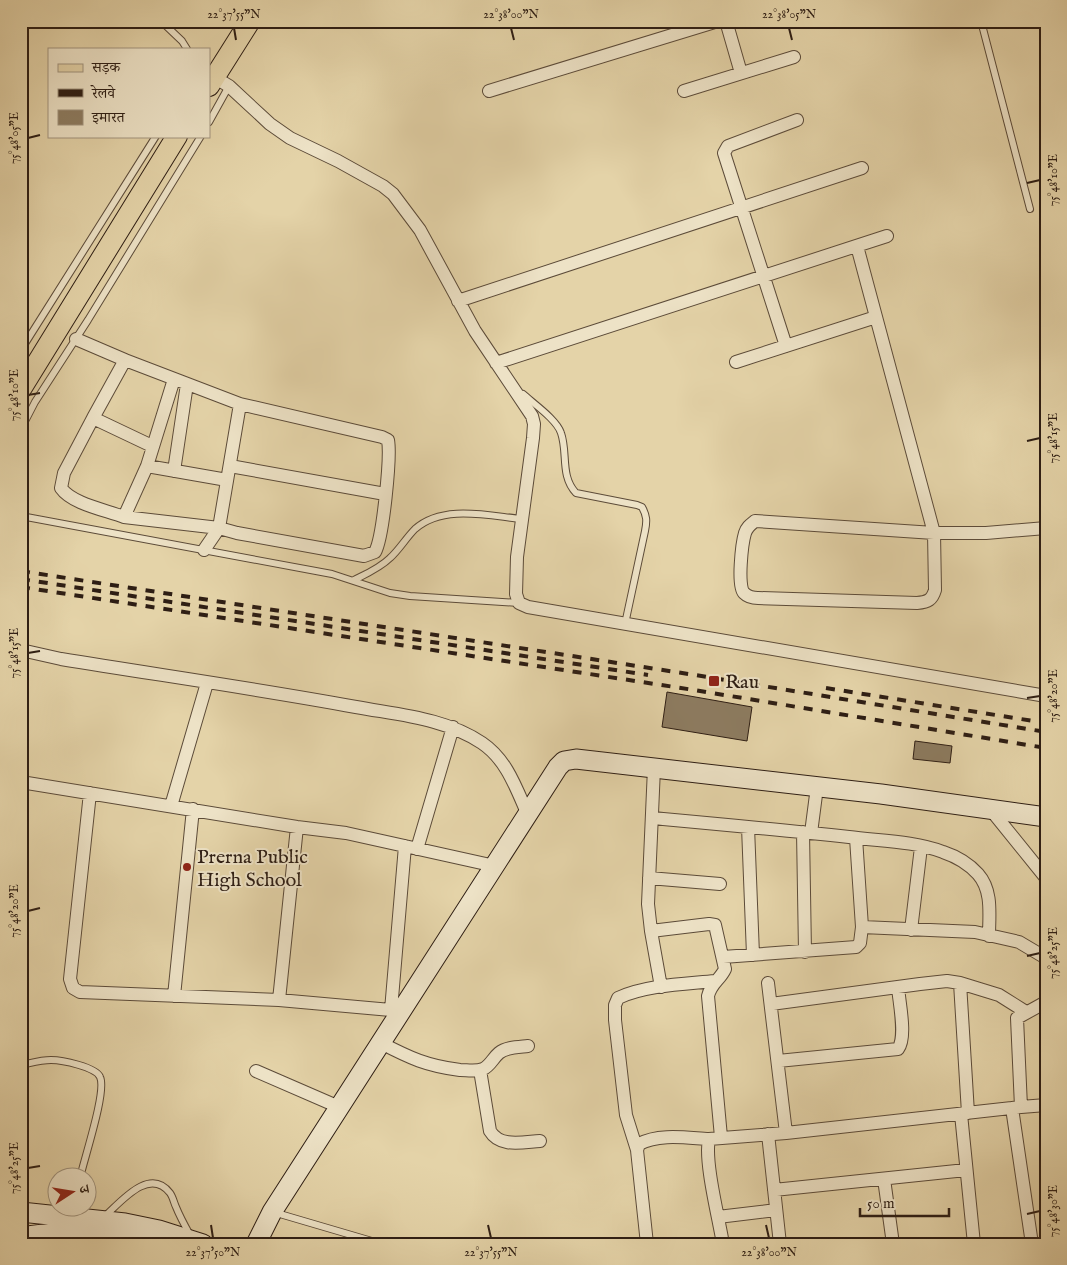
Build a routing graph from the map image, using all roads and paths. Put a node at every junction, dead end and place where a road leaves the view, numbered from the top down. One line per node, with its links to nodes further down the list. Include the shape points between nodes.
1 (161, 21): 8 (lane)
2 (250, 21): 11 (main road)
3 (479, 21): 4 (street)
4 (489, 21)
5 (718, 21): 12 (street)
6 (726, 21): 10 (street)
7 (981, 21): 21 (lane)
8 (186, 48)
9 (794, 57): 10 (street)
10 (741, 73): 13 (street)
11 (215, 81): 14 (lane); 25 (street, via 290,138 345,165 393,194 420,230)
12 (490, 91)
13 (684, 91)
14 (210, 115)
15 (797, 120): 20 (street, via 728,146 724,154)
16 (155, 138): 29 (lane)
17 (176, 138): 36 (main road)
18 (200, 138): 27 (lane)
19 (862, 168): 20 (street)
20 (741, 208): 24 (street); 25 (street)
21 (1030, 209)
22 (887, 236): 23 (street)
23 (857, 246): 24 (street); 26 (street)
24 (763, 276): 28 (street); 32 (street)
25 (458, 301): 32 (street)
26 (876, 317): 28 (street); 51 (street)
27 (76, 339): 30 (street); 39 (lane)
28 (786, 346): 31 (street)
29 (21, 350)
30 (125, 360): 33 (street); 38 (street)
31 (736, 362)
32 (496, 363): 34 (street)
33 (174, 379): 35 (street); 40 (street)
34 (510, 383): 48 (street, via 534,424); 55 (lane, via 561,432 567,478 576,492 637,505 646,514)
35 (187, 384): 37 (street); 43 (street)
36 (21, 389)
37 (240, 404): 42 (street); 45 (street, via 382,436 388,440 389,446)
38 (93, 418): 40 (street); 47 (street, via 64,473 61,488 77,500)
39 (21, 429)
40 (152, 446): 41 (street)
41 (147, 466): 43 (street); 47 (street)
42 (230, 466): 44 (street); 45 (street)
43 (174, 471): 44 (street)
44 (227, 480): 49 (street)
45 (385, 494): 49 (street, via 381,539 370,555)
46 (21, 516): 52 (lane)
47 (124, 517): 49 (street)
48 (522, 519): 53 (lane, via 463,513 435,518 416,528 391,558); 54 (street, via 516,586)
49 (219, 528): 52 (street)
50 (1046, 528): 51 (street)
51 (934, 533): 51 (street, via 755,521 745,534 742,592 758,598 927,602 933,598 935,590)
52 (204, 550): 53 (lane)
53 (354, 580): 54 (lane, via 390,593 410,596)
54 (519, 603): 55 (street, via 528,608)
55 (625, 624): 58 (street)
56 (21, 650): 57 (street)
57 (207, 682): 59 (street); 64 (street)
58 (1046, 696)
59 (453, 727): 67 (street, via 483,744 503,763); 75 (street)
60 (654, 768): 62 (street); 67 (street, via 570,759 558,767); 69 (street)
61 (21, 782): 63 (street)
62 (817, 787): 66 (street); 72 (street)
63 (90, 794): 64 (street); 93 (street, via 70,979 73,988 80,992)
64 (171, 806): 65 (street)
65 (193, 809): 70 (street); 93 (street)
66 (991, 810): 68 (street); 78 (street)
67 (528, 815): 76 (street)
68 (1046, 817)
69 (652, 818): 71 (street); 77 (street)
70 (297, 827): 75 (street, via 346,833); 94 (street)
71 (748, 827): 72 (street); 85 (street)
72 (807, 833): 73 (street); 84 (street)
73 (856, 838): 74 (street); 80 (street)
74 (921, 847): 82 (street); 83 (street, via 942,851 959,859 979,875 989,900)
75 (411, 848): 76 (street); 97 (street)
76 (495, 866): 97 (street)
77 (649, 878): 79 (street); 81 (street)
78 (1046, 878)
79 (720, 884)
80 (862, 927): 82 (street); 84 (street, via 860,943 856,947)
81 (651, 930): 86 (street, via 715,925); 91 (street)
82 (911, 930): 83 (street, via 975,932)
83 (989, 936): 87 (street, via 1019,942)
84 (805, 952): 85 (street)
85 (753, 955): 86 (street)
86 (723, 958): 88 (street, via 725,969)
87 (1046, 958)
88 (716, 981): 91 (street); 111 (street, via 708,996)
89 (768, 982): 96 (street)
90 (960, 983): 92 (street, via 947,981); 98 (street, via 999,995); 108 (street)
91 (661, 987): 113 (street, via 627,994 618,998 615,1005 626,1115)
92 (898, 987): 96 (street); 101 (street, via 902,1043 898,1048)
93 (174, 996): 94 (street)
94 (279, 1000): 97 (street)
95 (1045, 1003): 98 (street)
96 (772, 1004): 101 (street)
97 (396, 1010): 99 (street)
98 (1026, 1012): 107 (street, via 1017,1018)
99 (381, 1043): 103 (street, via 442,1068); 106 (street)
100 (528, 1046): 103 (street, via 504,1049)
101 (778, 1061): 109 (street)
102 (21, 1065): 114 (lane, via 64,1061 100,1075 100,1100)
103 (480, 1070): 112 (street, via 490,1131 494,1137 510,1142)
104 (256, 1071): 106 (street)
105 (1046, 1105): 107 (street)
106 (339, 1107): 121 (street)
107 (1016, 1108): 108 (street); 135 (street)
108 (965, 1114): 109 (street); 115 (street)
109 (786, 1133): 110 (street)
110 (768, 1134): 111 (street); 117 (street)
111 (715, 1138): 113 (street, via 646,1140 639,1144); 122 (street, via 708,1146)
112 (540, 1141)
113 (637, 1150): 130 (street)
114 (83, 1168)
115 (966, 1170): 116 (street); 134 (street)
116 (884, 1179): 117 (street); 133 (street)
117 (774, 1190): 118 (street)
118 (776, 1210): 122 (street); 132 (street)
119 (21, 1212): 120 (street)
120 (48, 1212)
121 (272, 1212): 128 (street); 129 (lane)
122 (718, 1217): 131 (street)
123 (94, 1218): 124 (street)
124 (102, 1220): 126 (street, via 159,1230); 126 (lane, via 134,1190 153,1184 164,1187 172,1195)
125 (21, 1237): 127 (street, via 40,1233 85,1234)
126 (198, 1242)
127 (143, 1244)
128 (256, 1244)
129 (382, 1244)
130 (647, 1244)
131 (723, 1244)
132 (780, 1244)
133 (893, 1244)
134 (974, 1244)
135 (1032, 1244)

